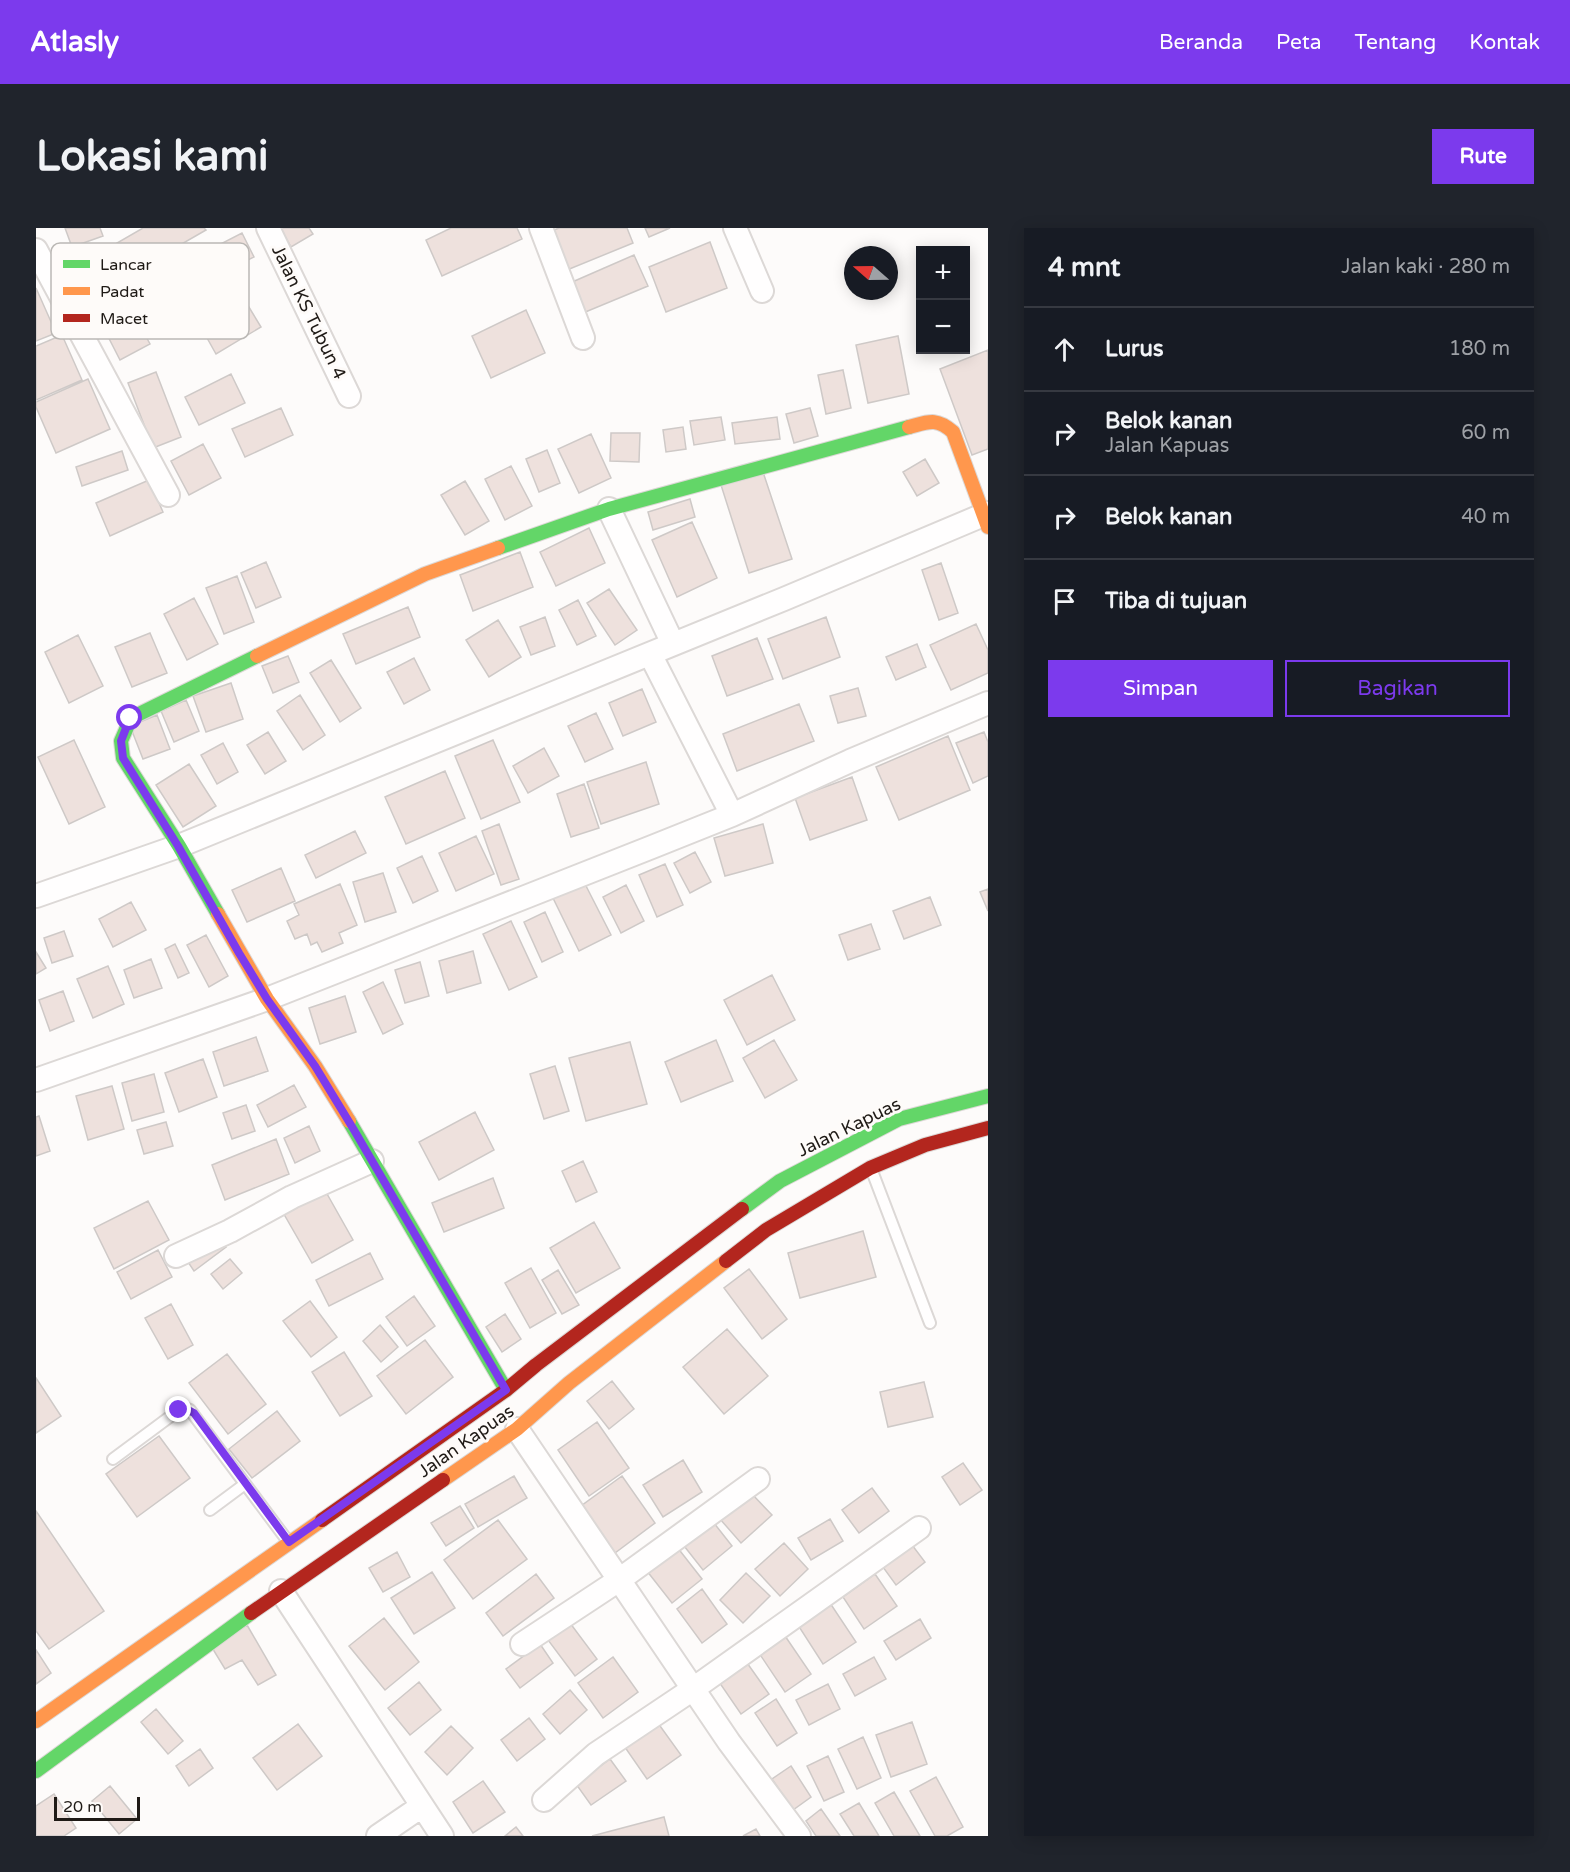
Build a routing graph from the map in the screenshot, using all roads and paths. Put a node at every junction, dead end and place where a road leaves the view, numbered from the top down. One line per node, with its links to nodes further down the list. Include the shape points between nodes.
1 (268, 228): 9 (street, Jalan KS Tubun 4)
2 (541, 228): 7 (street)
3 (735, 228): 6 (street)
4 (36, 250): 5 (street)
5 (51, 278)
6 (762, 291)
7 (583, 338)
8 (84, 339): 10 (street)
9 (349, 396)
10 (168, 495)
11 (609, 509): 12 (street, via 932,422 944,424 953,432); 13 (street); 17 (street, via 425,574 130,718 121,741 123,758)
12 (986, 518): 13 (street)
13 (672, 644): 14 (street)
14 (650, 654): 16 (street); 17 (street)
15 (988, 703): 16 (street)
16 (732, 815): 19 (street)
17 (178, 846): 18 (street); 19 (street)
18 (36, 896)
19 (267, 999): 20 (street); 23 (street, via 315,1066)
20 (36, 1080)
21 (988, 1096): 27 (street, Jalan Kapuas, via 899,1119 780,1181)
22 (988, 1128): 24 (street, Jalan Kapuas, via 925,1145)
23 (372, 1161): 25 (street); 27 (street)
24 (870, 1168): 26 (lane); 28 (street, Jalan Kapuas, via 766,1230 569,1383)
25 (176, 1256)
26 (930, 1323)
27 (506, 1390): 34 (street, Jalan Kapuas)
28 (517, 1429): 35 (street); 36 (street, Jalan Kapuas)
29 (113, 1459): 31 (lane, via 184,1408 194,1413)
30 (758, 1479): 35 (street)
31 (245, 1484): 32 (lane); 34 (lane)
32 (210, 1510)
33 (920, 1528): 38 (street)
34 (289, 1542): 39 (street, Jalan Kapuas)
35 (619, 1580): 37 (street); 38 (street)
36 (281, 1591): 40 (street, Jalan Kapuas); 42 (street)
37 (522, 1644)
38 (693, 1689): 41 (street, via 596,1755); 45 (street)
39 (36, 1721)
40 (36, 1771)
41 (544, 1800)
42 (422, 1806): 43 (street); 44 (street)
43 (378, 1836)
44 (442, 1836)
45 (799, 1836)

